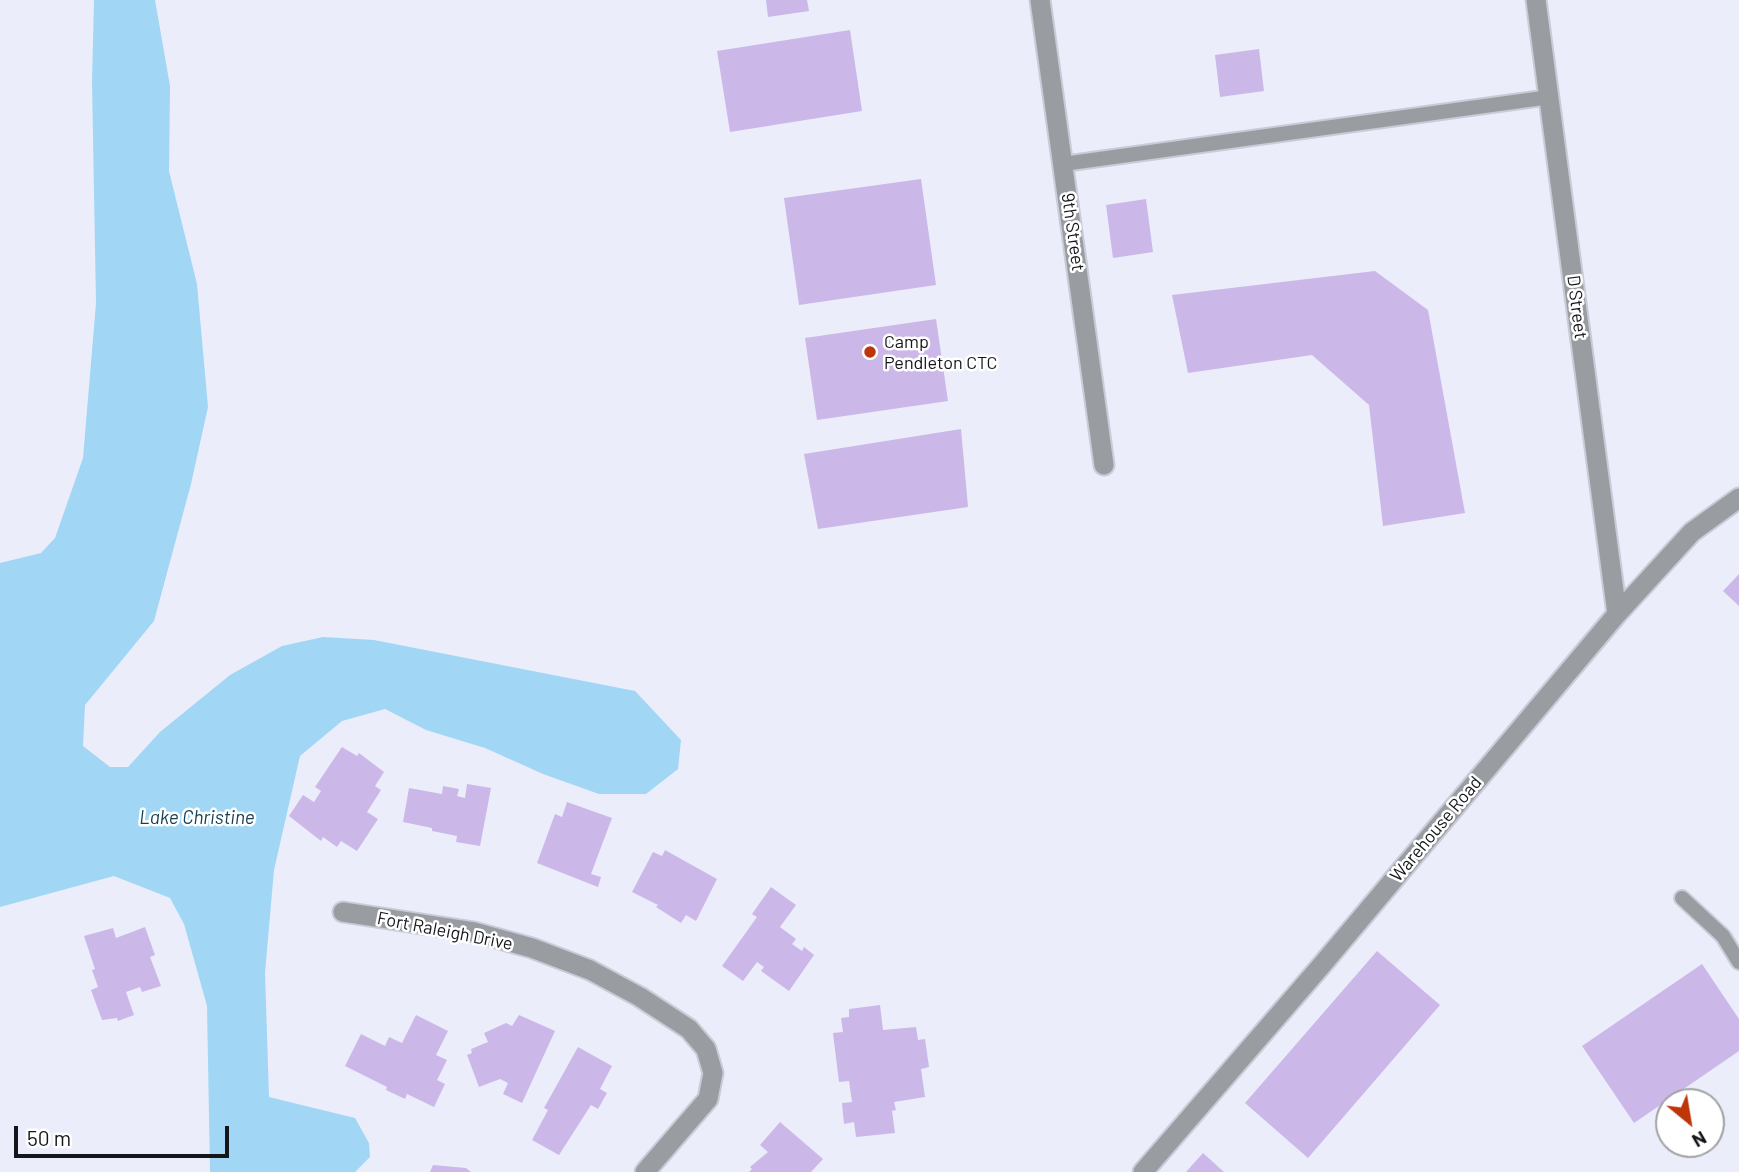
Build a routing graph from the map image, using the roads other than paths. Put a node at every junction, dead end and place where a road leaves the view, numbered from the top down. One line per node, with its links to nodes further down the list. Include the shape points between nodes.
1 (1040, 0): 4 (street, 9th Street)
2 (1536, 0): 3 (street, D Street)
3 (1550, 97): 4 (lane); 7 (street, D Street)
4 (1063, 164): 5 (street, 9th Street)
5 (1104, 465)
6 (1739, 498): 7 (street, Warehouse Road, via 1692,532)
7 (1617, 614): 12 (street, Warehouse Road)
8 (1682, 898): 10 (lane, via 1723,936)
9 (343, 912): 11 (street, Fort Raleigh Drive, via 474,932 532,948 590,970 689,1029 706,1049 713,1073 708,1100)
10 (1739, 962)
11 (645, 1172)
12 (1143, 1172)

